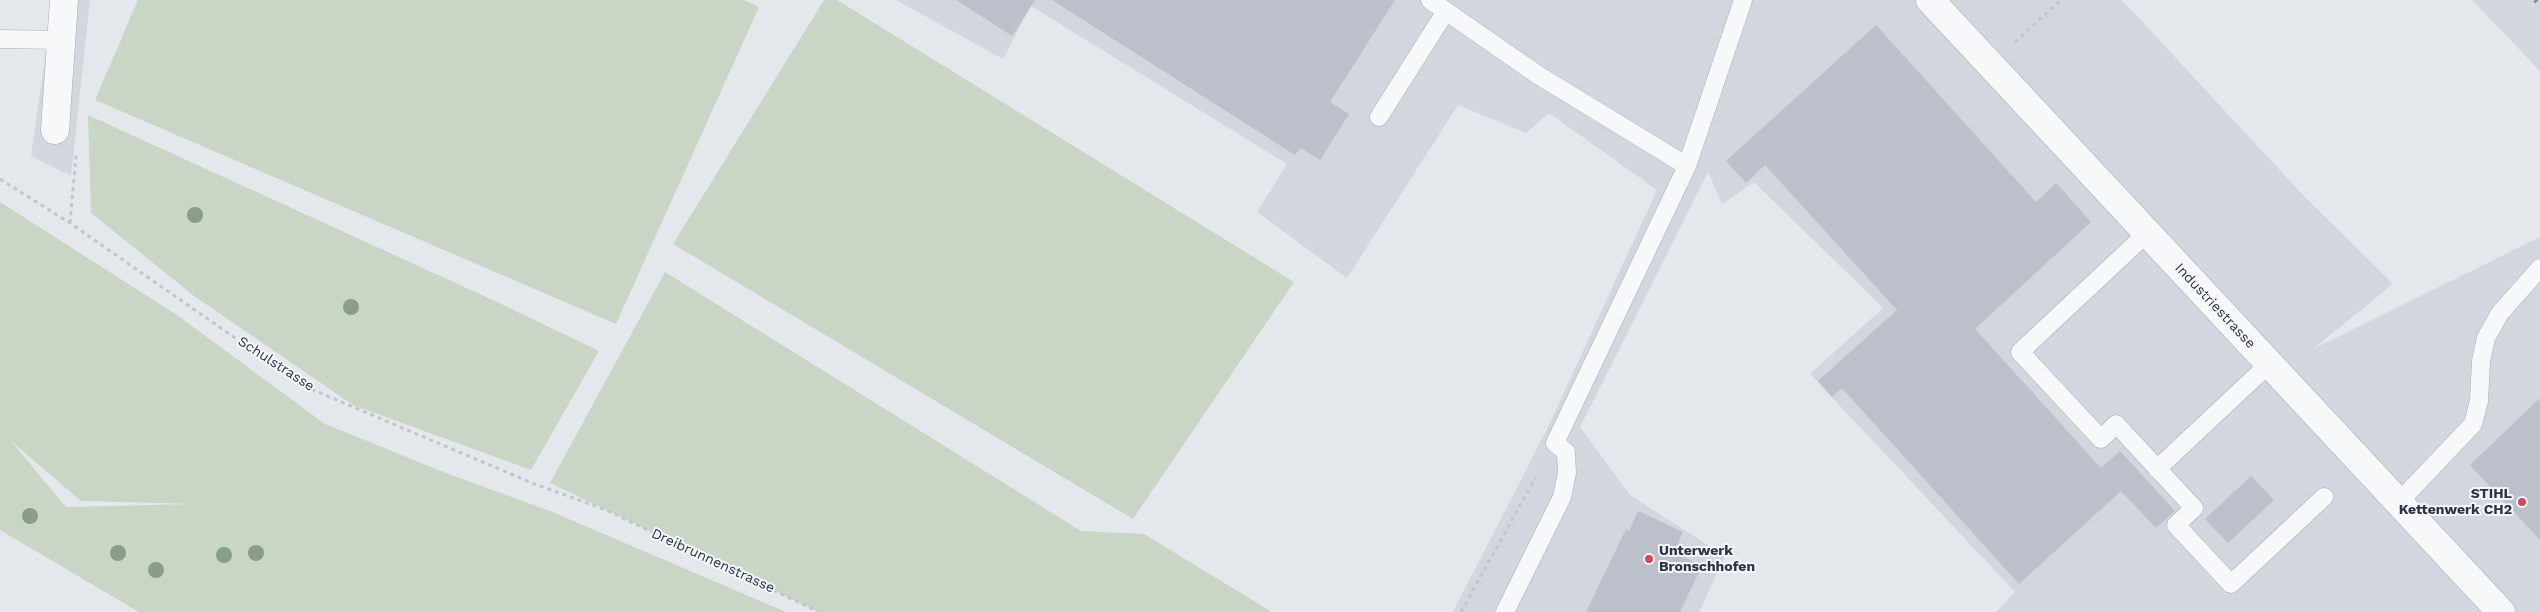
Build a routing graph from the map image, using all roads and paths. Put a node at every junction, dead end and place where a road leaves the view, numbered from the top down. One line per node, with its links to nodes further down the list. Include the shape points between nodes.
1 (64, 0): 8 (street)
2 (1430, 0): 6 (lane)
3 (1743, 0): 12 (lane)
4 (1930, 0): 9 (street, Industriestrasse)
5 (2062, 0): 9 (path)
6 (1446, 11): 10 (lane); 12 (lane, via 1538,75)
7 (0, 39): 8 (lane)
8 (61, 40): 11 (street)
9 (1990, 64): 15 (street, Industriestrasse)
10 (1379, 117)
11 (55, 130): 14 (path, via 76,156)
12 (1687, 166): 18 (lane)
13 (0, 179): 14 (path, Schulstrasse)
14 (70, 223): 22 (path, Schulstrasse, via 304,386 532,483)
15 (2147, 233): 17 (street, Industriestrasse); 19 (lane, via 2020,352 2100,439 2116,424)
16 (2540, 268): 21 (lane, via 2500,312 2486,338 2473,424)
17 (2270, 364): 19 (lane); 21 (street, Industriestrasse)
18 (1555, 443): 24 (path); 25 (lane, via 1566,452 1567,473 1562,497)
19 (2157, 469): 20 (lane, via 2194,508 2176,526 2230,584)
20 (2324, 496)
21 (2398, 503): 26 (street, Industriestrasse)
22 (606, 510): 23 (path, Dreibrunnenstrasse)
23 (820, 612)
24 (1461, 612)
25 (1505, 612)
26 (2500, 612)

